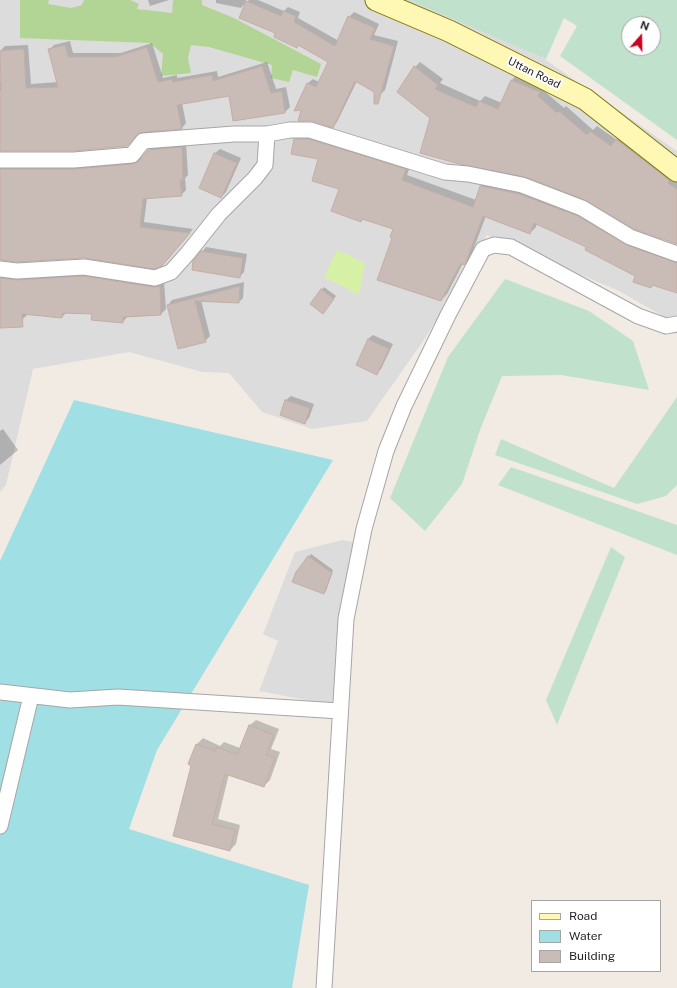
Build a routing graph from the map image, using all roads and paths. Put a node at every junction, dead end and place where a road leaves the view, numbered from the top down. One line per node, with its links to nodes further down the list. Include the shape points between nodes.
1 (376, 0): 4 (main road, Uttan Road, via 449,31 585,98)
2 (267, 134): 3 (street, via 143,141 132,155 74,160); 5 (street, via 310,130 445,172 522,185 582,208 630,237); 6 (street, via 265,164 171,272 155,278 84,267)
3 (0, 160)
4 (677, 171)
5 (677, 254)
6 (0, 269)
7 (677, 324): 10 (street, via 666,326 638,316 511,247 494,245 483,249 404,406 386,450 364,529 346,619)
8 (0, 692): 9 (street)
9 (31, 696): 10 (street, via 70,700 118,697); 11 (street)
10 (340, 711): 12 (street)
11 (0, 826)
12 (324, 988)

